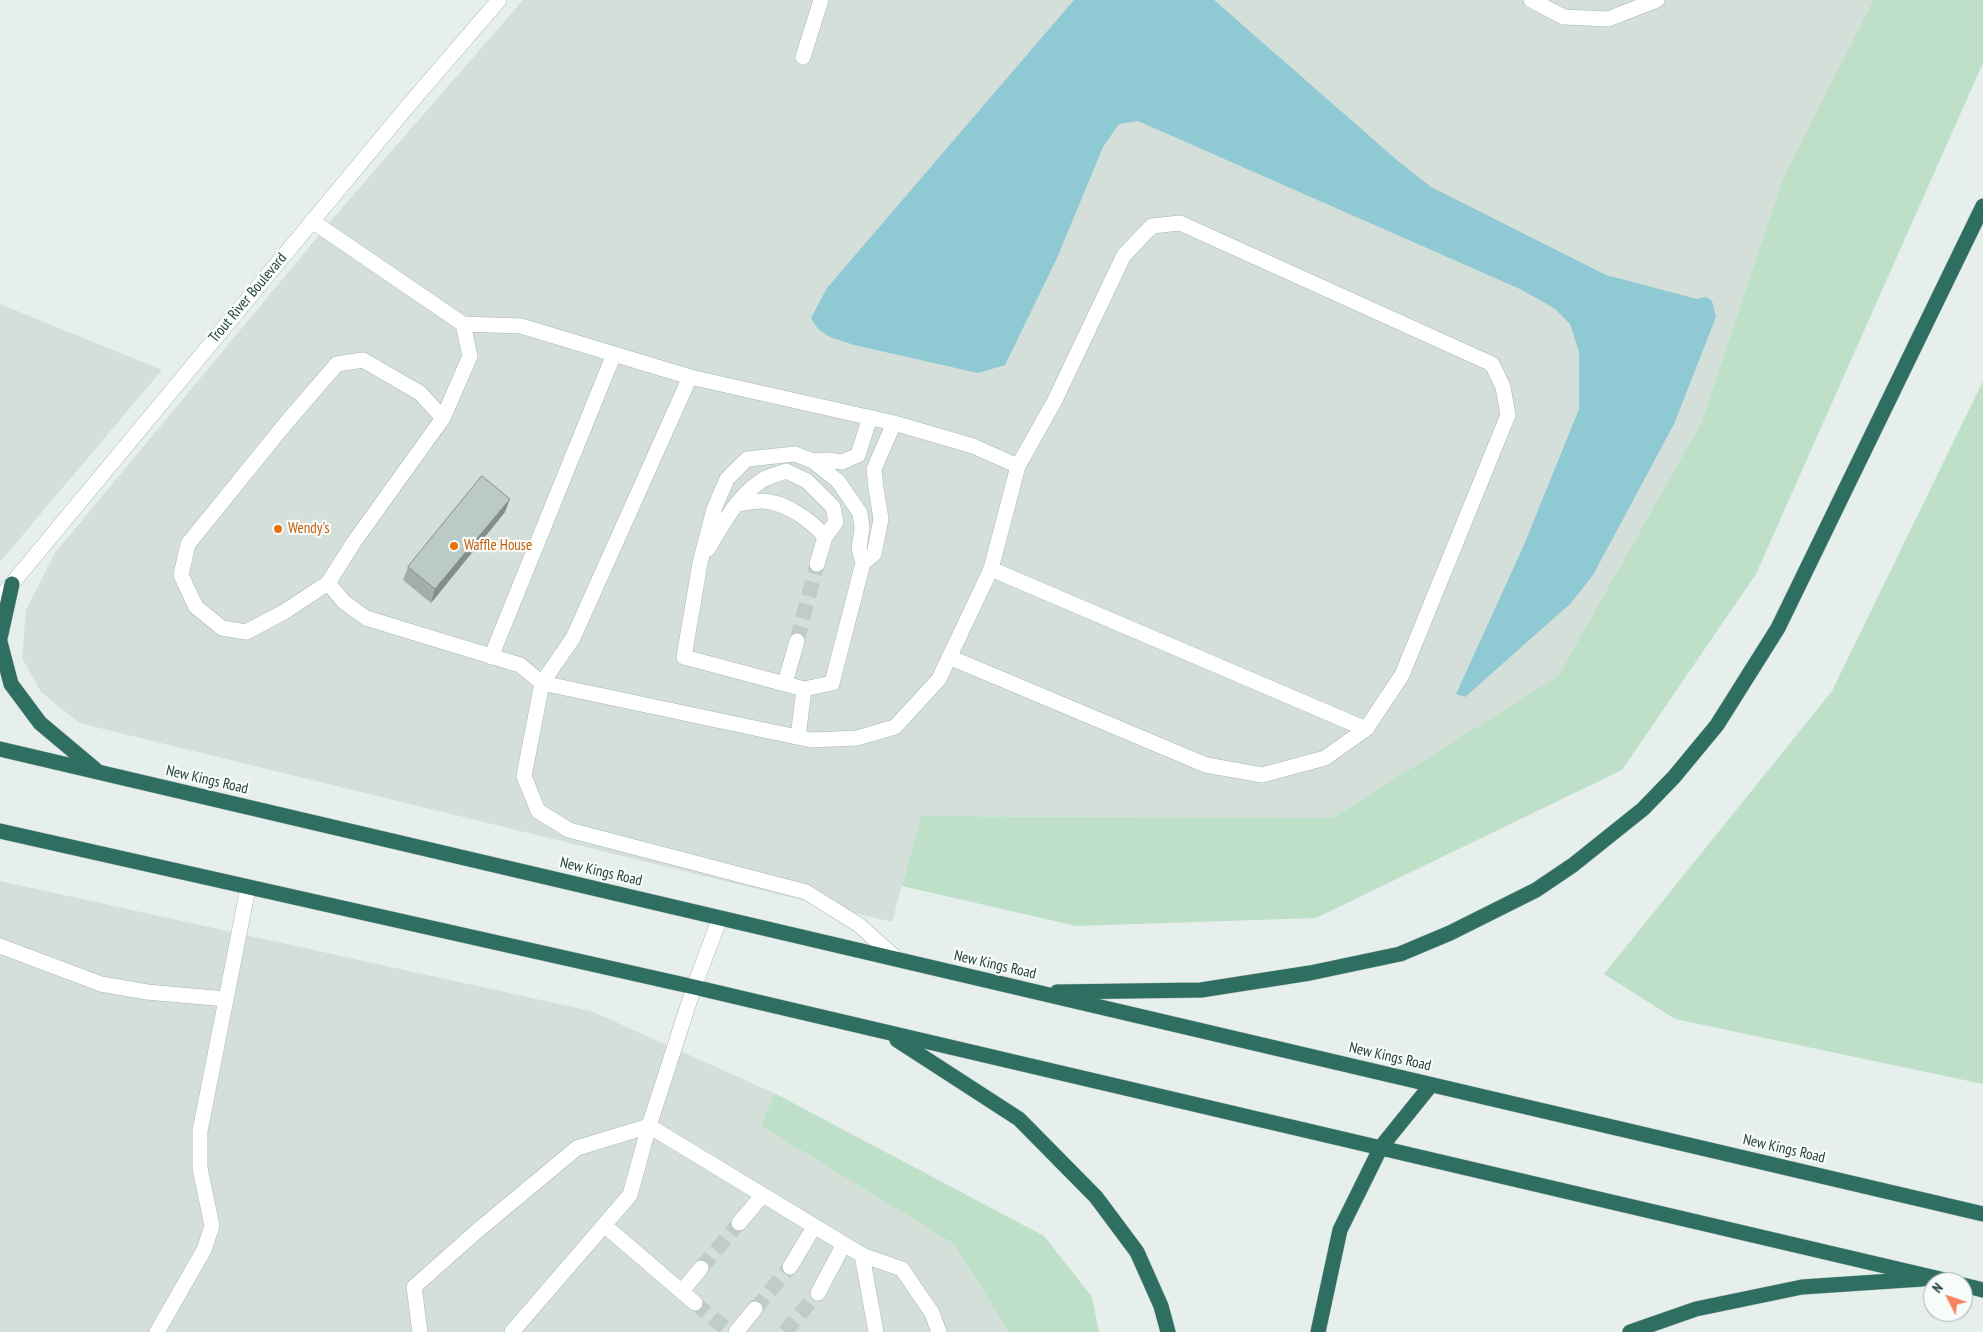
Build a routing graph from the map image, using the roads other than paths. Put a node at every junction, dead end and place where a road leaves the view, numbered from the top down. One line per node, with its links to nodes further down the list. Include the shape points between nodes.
1 (499, 0): 7 (street, Trout River Boulevard)
2 (821, 0): 5 (street)
3 (1531, 0): 4 (street, via 1564,17 1608,19)
4 (1657, 0)
5 (803, 57)
6 (1983, 206): 43 (highway, via 1778,628 1717,725 1643,809 1573,866 1536,890 1400,954 1310,973 1200,990)
7 (312, 221): 8 (street); 23 (street, Trout River Boulevard)
8 (463, 324): 9 (street, via 522,326); 11 (street, via 470,356)
9 (614, 354): 10 (street); 28 (street)
10 (690, 377): 12 (street); 30 (street, via 573,638)
11 (443, 418): 22 (street); 22 (street, via 420,393 363,360 338,364 188,544 181,575 196,607 222,628 246,632)
12 (870, 418): 13 (street); 14 (street, via 858,455 842,462)
13 (894, 423): 15 (street, via 973,446); 19 (street, via 874,469 882,519 874,554)
14 (814, 461): 18 (street, via 795,454 747,458 727,479 714,509); 19 (street, via 838,481 860,513 862,528 858,549)
15 (1018, 466): 21 (street); 33 (street, via 1054,402 1124,255 1152,226 1180,223 1492,364 1503,387 1508,415 1402,675)
16 (737, 504): 17 (street, via 762,501 790,509); 17 (street, via 761,481 786,471 807,481 833,507 836,522); 18 (street)
17 (825, 537): 20 (street)
18 (700, 563): 31 (street, via 684,657)
19 (863, 563): 32 (street, via 832,683)
20 (818, 564)
21 (991, 569): 29 (street); 33 (street)
22 (328, 583): 28 (street, via 344,602 366,618)
23 (12, 584): 24 (street, Trout River Boulevard); 25 (highway)
24 (0, 598)
25 (0, 638)
26 (797, 641): 31 (street)
27 (0, 642): 36 (highway, via 11,684 40,723)
28 (491, 657): 30 (street, via 520,666)
29 (949, 657): 33 (street, via 1206,765 1262,775 1325,758); 34 (street, via 939,679 895,727 857,738 811,740)
30 (542, 683): 34 (street); 41 (street, via 524,776 538,811 569,830 806,892 859,925)
31 (785, 683): 32 (street)
32 (804, 688): 34 (street)
33 (1366, 729)
34 (798, 737)
35 (0, 749): 36 (highway, New Kings Road)
36 (99, 772): 39 (highway, New Kings Road)
37 (0, 831): 38 (highway)
38 (248, 888): 42 (highway); 44 (street)
39 (720, 918): 41 (highway, New Kings Road); 42 (street)
40 (0, 946): 44 (street, via 102,984)
41 (898, 960): 43 (highway, New Kings Road)
42 (694, 987): 45 (highway); 47 (street)
43 (1034, 992): 46 (highway, New Kings Road)
44 (226, 1000): 65 (street, via 200,1131 200,1168 212,1226 204,1250)
45 (888, 1034): 48 (highway); 70 (highway, via 1019,1119 1096,1197 1137,1252 1161,1306)
46 (1431, 1084): 48 (highway); 50 (highway, New Kings Road)
47 (649, 1126): 49 (street); 52 (street, via 630,1195); 66 (street, via 577,1148 414,1287)
48 (1381, 1147): 58 (highway); 71 (highway, via 1340,1230)
49 (763, 1195): 51 (street); 53 (street)
50 (1983, 1214)
51 (739, 1223)
52 (604, 1225): 60 (street); 67 (street)
53 (814, 1226): 54 (street); 56 (street)
54 (844, 1244): 55 (street); 61 (street)
55 (862, 1256): 68 (street); 69 (street, via 902,1269 932,1313)
56 (790, 1267)
57 (701, 1268): 60 (street)
58 (1923, 1275)
59 (1923, 1281): 72 (highway, via 1802,1287 1696,1309)
60 (682, 1291): 62 (street)
61 (818, 1293)
62 (695, 1303)
63 (755, 1309): 64 (street)
64 (730, 1331)
65 (157, 1332)
66 (420, 1332)
67 (512, 1332)
68 (876, 1332)
69 (939, 1332)
70 (1168, 1332)
71 (1318, 1332)
72 (1630, 1332)

